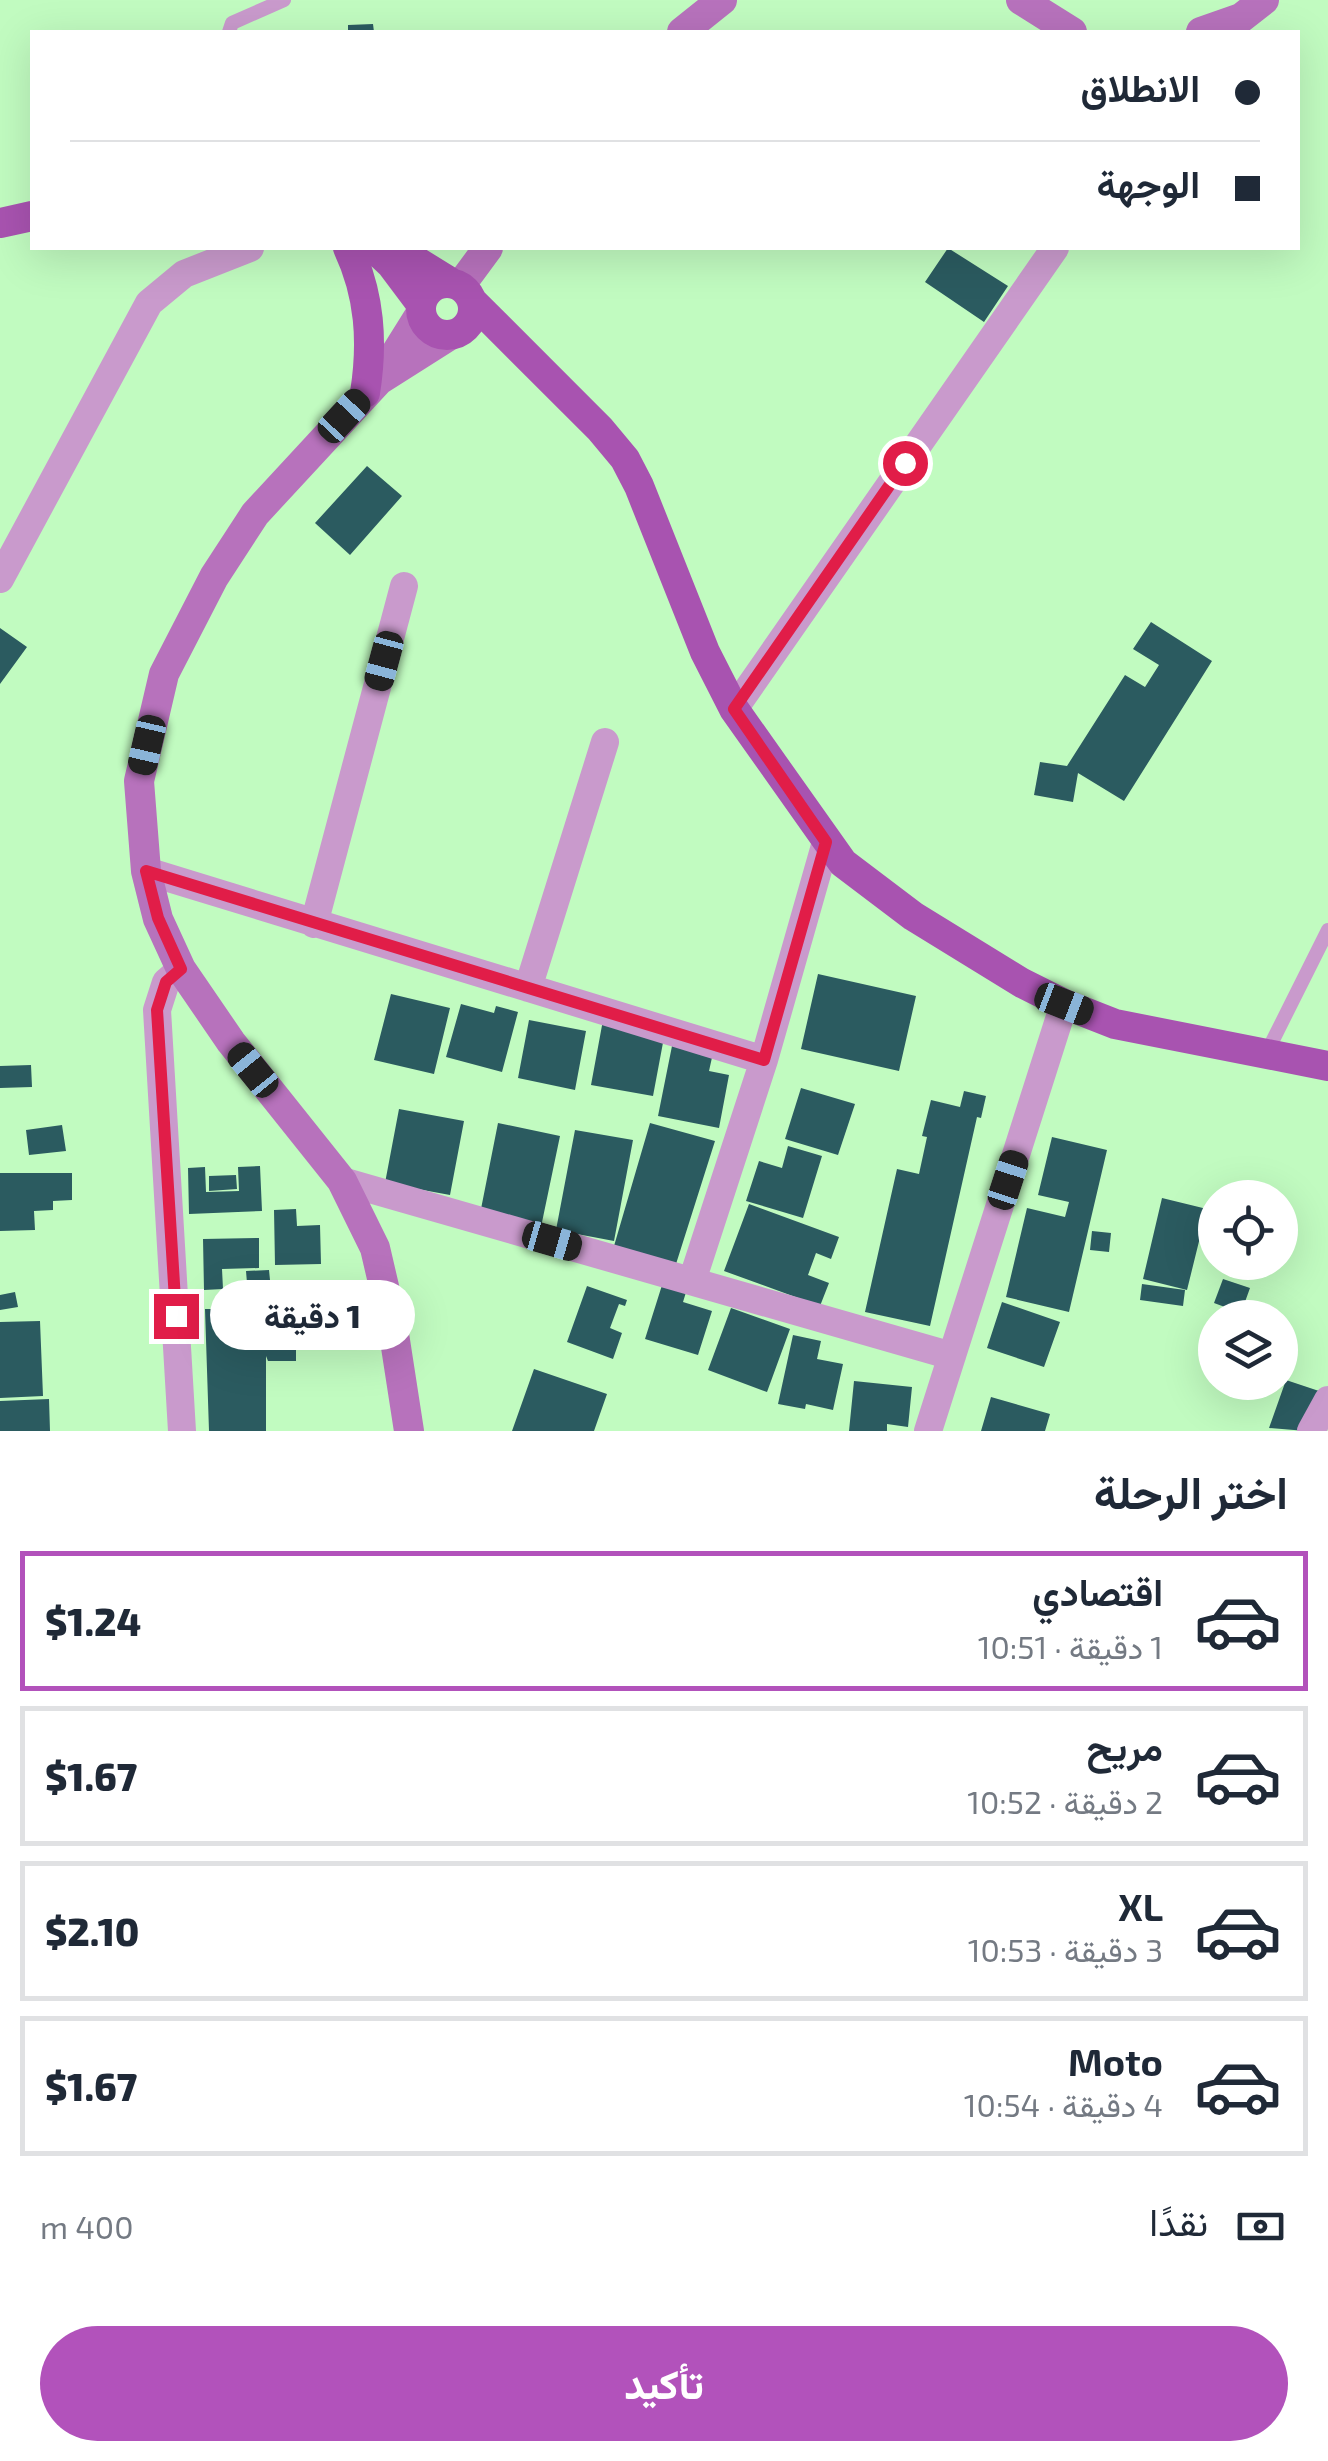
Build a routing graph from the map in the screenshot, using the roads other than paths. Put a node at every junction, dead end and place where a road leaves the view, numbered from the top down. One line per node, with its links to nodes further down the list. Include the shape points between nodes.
1 (284, 0): 5 (lane, via 232,22)
2 (722, 0): 6 (main road)
3 (1021, 0): 7 (main road)
4 (1264, 0): 8 (main road, via 1241,18)
5 (230, 30)
6 (684, 30)
7 (1069, 30)
8 (1207, 30)
9 (30, 216): 10 (main road)
10 (0, 223)
11 (245, 250): 22 (street, via 184,274 149,302)
12 (349, 250): 21 (main road, via 367,306)
13 (376, 250): 18 (main road)
14 (399, 250): 17 (main road)
15 (487, 250): 17 (main road)
16 (1054, 250): 24 (street)
17 (461, 290): 18 (main road, via 432,288); 19 (main road, via 471,320); 20 (main road)
18 (421, 308): 19 (main road, via 435,332); 21 (main road)
19 (454, 334): 20 (main road); 21 (main road)
20 (529, 361): 24 (main road, via 625,459)
21 (372, 386): 27 (main road, via 254,514 164,674 139,781)
22 (0, 578)
23 (404, 586): 28 (street)
24 (734, 709): 26 (main road)
25 (606, 742): 31 (street)
26 (826, 842): 32 (main road, via 842,863 913,916); 34 (street)
27 (146, 871): 28 (street); 30 (main road)
28 (314, 924): 31 (street)
29 (1328, 930): 33 (lane)
30 (181, 969): 36 (main road); 40 (street, via 166,982 157,1010)
31 (528, 988): 34 (street)
32 (1064, 1004): 33 (main road, via 1115,1024); 38 (street)
33 (1266, 1054): 35 (main road)
34 (764, 1060): 37 (street)
35 (1328, 1066)
36 (342, 1180): 37 (street); 41 (main road, via 375,1248)
37 (692, 1281): 38 (street)
38 (952, 1356): 42 (street)
39 (1328, 1400): 43 (street)
40 (182, 1431)
41 (409, 1431)
42 (928, 1431)
43 (1311, 1431)

